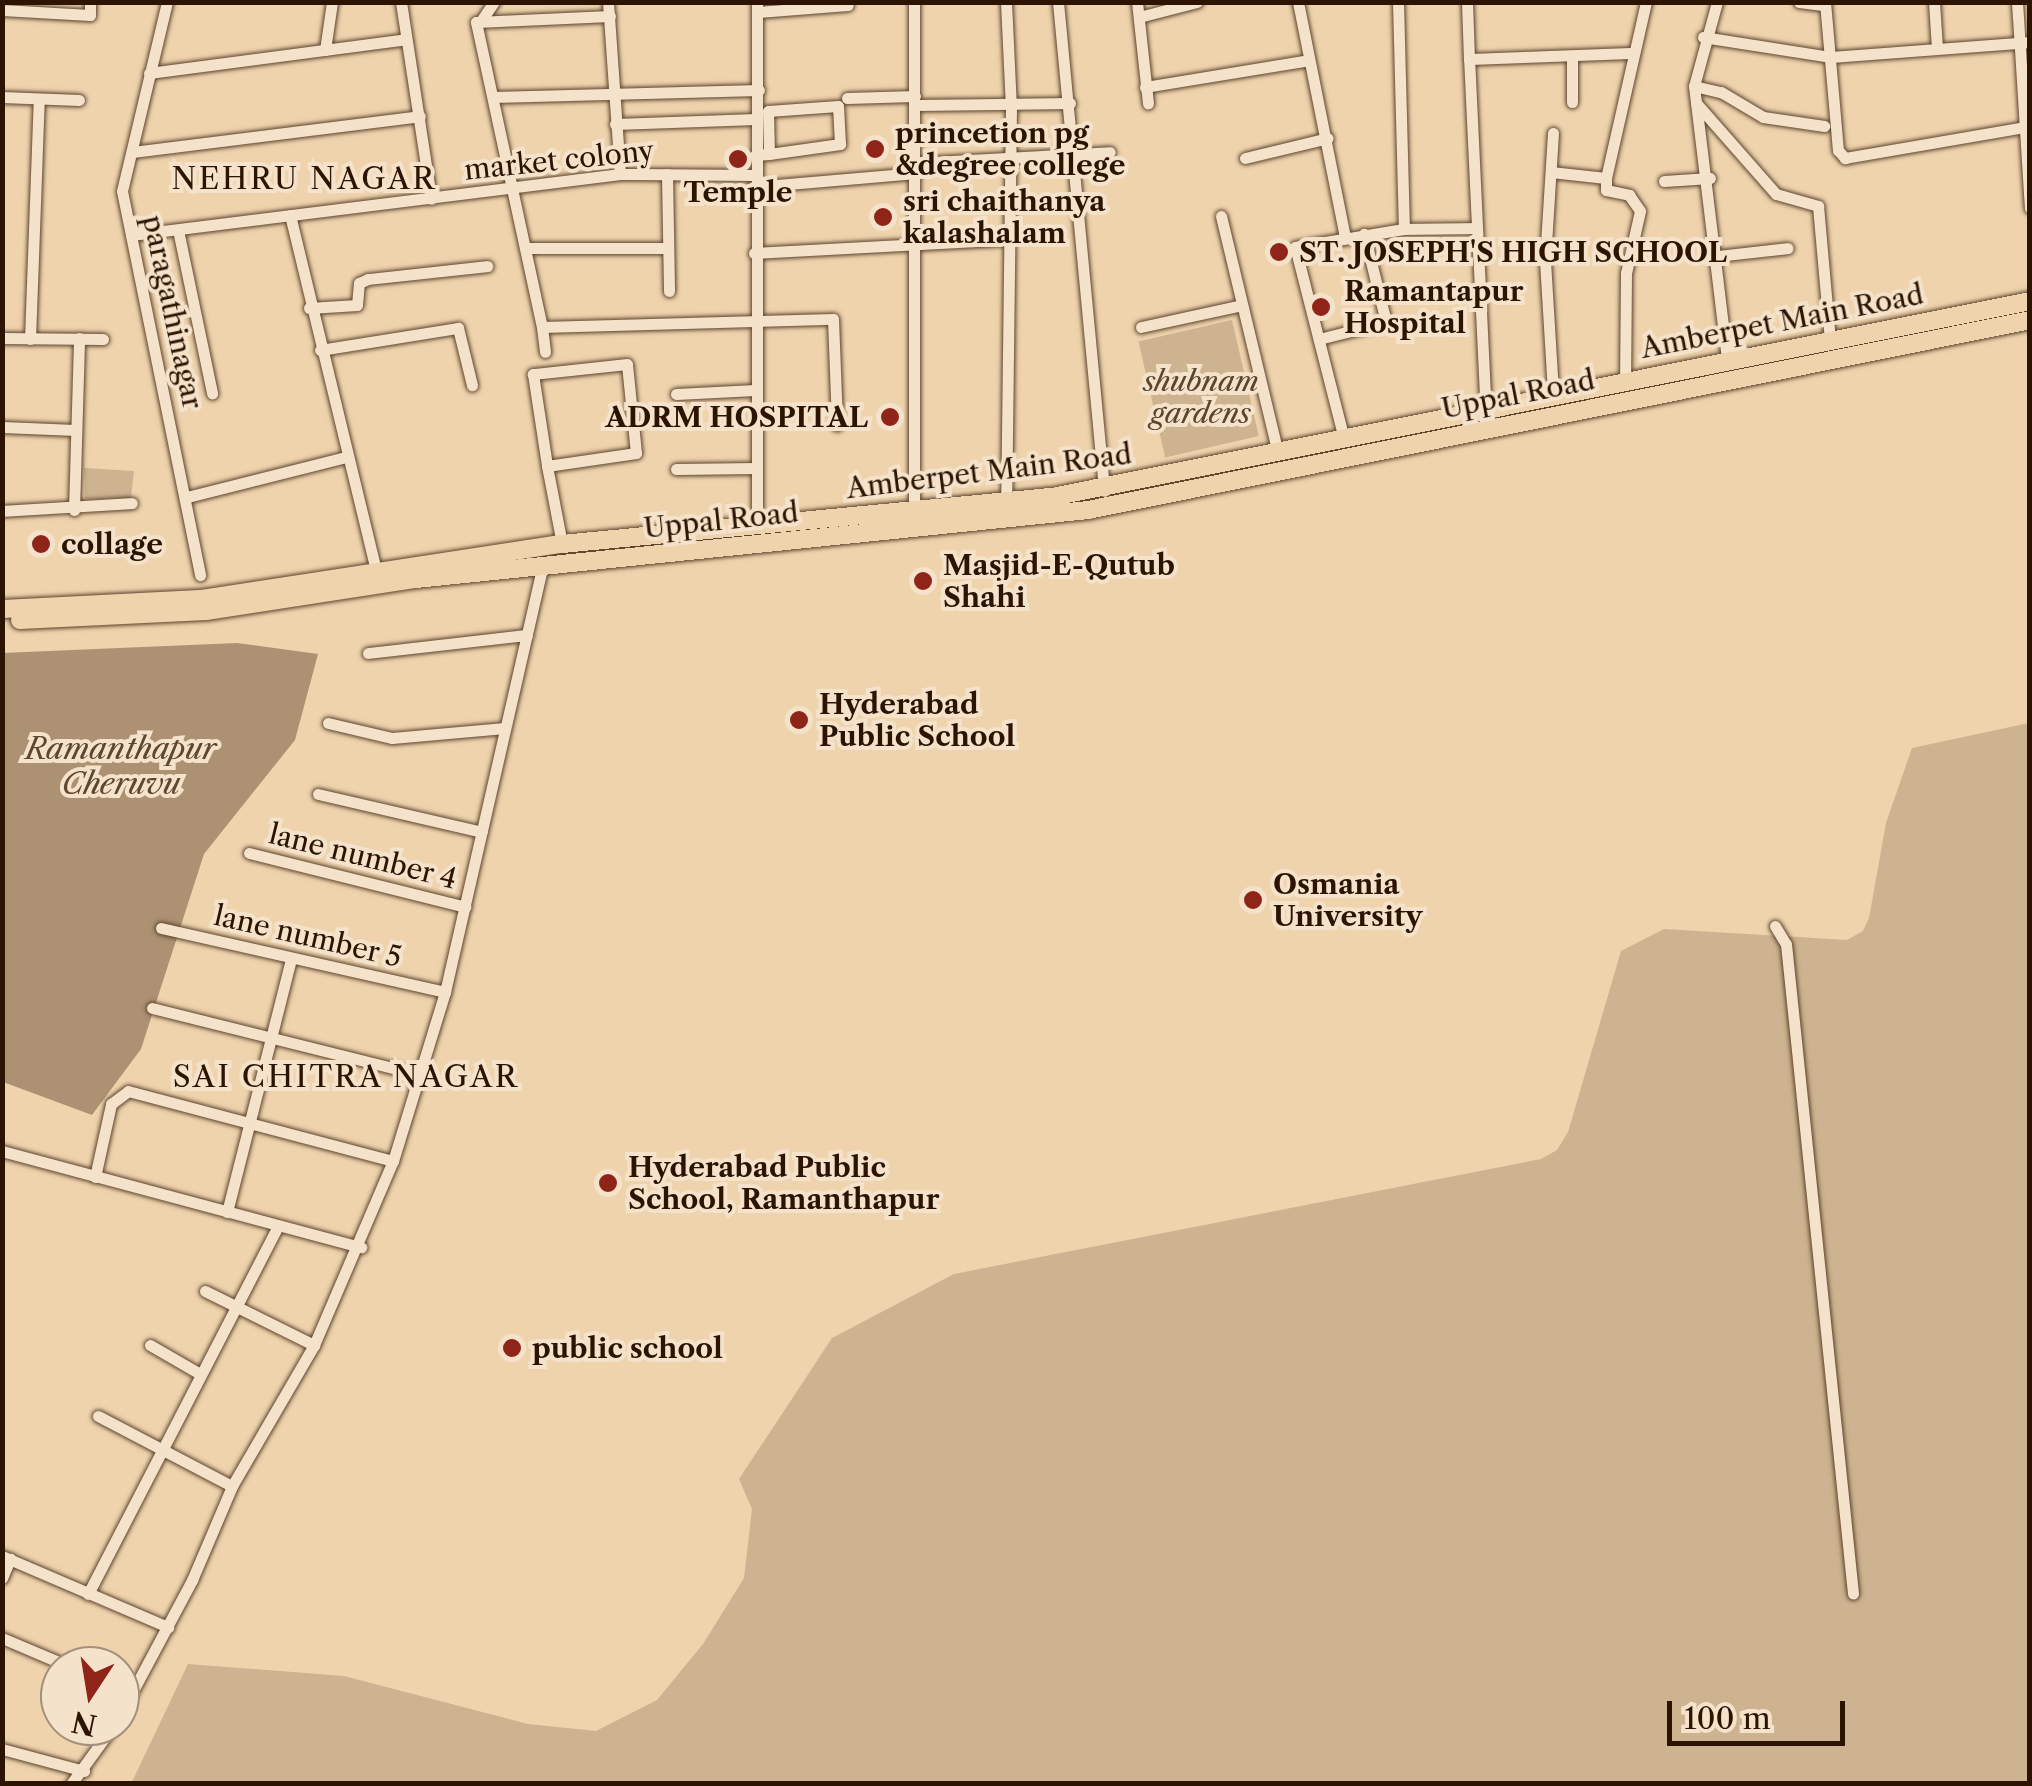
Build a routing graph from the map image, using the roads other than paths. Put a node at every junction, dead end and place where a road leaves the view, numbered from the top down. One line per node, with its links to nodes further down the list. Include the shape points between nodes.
1 (90, 2): 23 (street, via 90,16)
2 (167, 2): 39 (street, paragathinagar)
3 (332, 2): 33 (street)
4 (401, 2): 30 (street)
5 (494, 2): 28 (street)
6 (608, 2): 26 (street)
7 (914, 2): 49 (street)
8 (1006, 2): 54 (street)
9 (1058, 2): 52 (street)
10 (1138, 2): 27 (street)
11 (1197, 2): 27 (street)
12 (1298, 2): 38 (street)
13 (1398, 2): 83 (street)
14 (1467, 2): 37 (street)
15 (1646, 2): 34 (street)
16 (1717, 2): 29 (street)
17 (1799, 2): 20 (street)
18 (1934, 2): 32 (street)
19 (2017, 2): 31 (street)
20 (1825, 4): 35 (street)
21 (818, 5): 22 (street); 24 (street)
22 (848, 5)
23 (32, 7): 25 (street)
24 (758, 7): 42 (street)
25 (2, 10)
26 (610, 16): 28 (street); 43 (street)
27 (1140, 17): 41 (street)
28 (480, 21): 44 (street)
29 (1703, 37): 35 (street); 40 (street)
30 (406, 39): 33 (street); 55 (street)
31 (2024, 41): 32 (street); 60 (street)
32 (1937, 48): 35 (street)
33 (326, 50): 39 (street)
34 (1632, 52): 36 (street); 73 (street)
35 (1831, 56): 60 (street, via 1838,150 1845,158)
36 (1572, 58): 37 (street); 50 (street)
37 (1469, 59): 82 (street)
38 (1309, 60): 41 (street); 61 (street)
39 (149, 73): 62 (street, paragathinagar)
40 (1694, 86): 51 (street); 58 (street, via 1724,93 1763,116)
41 (1145, 87): 53 (street)
42 (758, 90): 43 (street); 56 (street)
43 (612, 94): 44 (street); 57 (street)
44 (493, 96): 77 (street)
45 (2, 98): 46 (street)
46 (39, 98): 48 (street); 106 (street)
47 (847, 98): 49 (street)
48 (79, 100)
49 (915, 100): 54 (street); 69 (street)
50 (1572, 102)
51 (1695, 102): 74 (street); 109 (street, via 1772,191 1818,206)
52 (1070, 103): 54 (street); 64 (street)
53 (1148, 103)
54 (1011, 108): 68 (street)
55 (420, 116): 62 (street); 78 (street)
56 (756, 119): 57 (street); 66 (street)
57 (615, 124): 71 (street)
58 (1824, 126)
59 (1553, 133): 70 (street)
60 (2026, 134): 79 (street)
61 (1328, 138): 67 (street); 87 (street)
62 (132, 152): 86 (street, paragathinagar, via 122,191)
63 (1110, 152): 64 (street, market colony)
64 (1074, 153): 68 (street, market colony); 130 (street)
65 (769, 154): 65 (street, via 840,144 838,106 768,111); 66 (street)
66 (755, 155): 76 (street)
67 (1245, 158)
68 (1010, 162): 69 (street, market colony); 88 (street)
69 (916, 168): 76 (street, market colony); 89 (street)
70 (1551, 172): 73 (street); 118 (street, via 1545,261)
71 (620, 174): 72 (street, market colony); 77 (street, market colony)
72 (667, 174): 76 (street, market colony); 91 (street)
73 (1606, 178): 113 (street, via 1606,190 1629,195 1640,211 1626,273)
74 (1710, 178): 75 (street); 94 (street)
75 (1664, 180)
76 (753, 181): 93 (street)
77 (516, 187): 78 (street, market colony); 90 (street)
78 (431, 199): 80 (street, market colony)
79 (2030, 208)
80 (290, 215): 84 (street, market colony); 99 (street)
81 (1221, 216): 98 (street)
82 (1476, 228): 83 (street); 119 (street)
83 (1404, 229): 85 (street)
84 (178, 230): 86 (street, market colony); 116 (street)
85 (1364, 234): 87 (street); 108 (street, via 1386,322)
86 (132, 235): 131 (street, paragathinagar)
87 (1346, 237): 108 (street, via 1294,248)
88 (1009, 238): 89 (street); 132 (street)
89 (918, 242): 93 (street); 134 (street)
90 (530, 248): 91 (street); 102 (street)
91 (667, 248): 96 (street)
92 (1788, 248): 94 (street)
93 (754, 253): 101 (street)
94 (1716, 256): 112 (street)
95 (486, 266): 99 (street, via 368,278 359,283 357,305)
96 (669, 291)
97 (2030, 301): 109 (highway, Amberpet Main Road)
98 (1242, 304): 103 (street); 125 (street)
99 (309, 308): 110 (street)
100 (2030, 320): 122 (highway, Uppal Road)
101 (755, 324): 102 (street); 115 (street); 120 (street, via 834,319)
102 (542, 327): 111 (street)
103 (1141, 327)
104 (2, 338): 106 (street)
105 (78, 338): 106 (street); 107 (street); 123 (street)
106 (30, 339)
107 (103, 339)
108 (1319, 340): 124 (street)
109 (1830, 341): 112 (highway, Amberpet Main Road)
110 (320, 350): 114 (street, via 458,328); 126 (street)
111 (545, 352)
112 (1727, 359): 113 (highway, Amberpet Main Road)
113 (1625, 379): 118 (highway, Amberpet Main Road)
114 (472, 385)
115 (755, 390): 117 (street); 128 (street)
116 (212, 392)
117 (676, 394)
118 (1553, 394): 119 (highway, Amberpet Main Road)
119 (1485, 408): 122 (street); 124 (highway, Amberpet Main Road)
120 (837, 425)
121 (2, 427): 123 (street)
122 (1488, 427): 130 (highway, Uppal Road)
123 (76, 430): 135 (street)
124 (1344, 439): 125 (highway, Amberpet Main Road)
125 (1278, 453): 130 (highway, Amberpet Main Road)
126 (346, 457): 131 (street); 140 (street)
127 (547, 466): 127 (street, via 533,374 627,364 636,453); 138 (street)
128 (756, 468): 129 (street); 137 (street)
129 (676, 469)
130 (1105, 497): 132 (highway, Amberpet Main Road); 139 (highway, Uppal Road)
131 (187, 498): 141 (street, paragathinagar)
132 (1006, 500): 134 (highway, Amberpet Main Road)
133 (132, 503): 135 (street)
134 (914, 509): 137 (highway, Amberpet Main Road)
135 (74, 510): 136 (street)
136 (2, 511)
137 (757, 526): 138 (highway, Amberpet Main Road)
138 (553, 546): 139 (street); 140 (highway, Amberpet Main Road)
139 (543, 567): 142 (highway, Uppal Road); 145 (street)
140 (376, 570): 142 (highway, Amberpet Main Road)
141 (200, 575)
142 (175, 608): 143 (highway, Amberpet Main Road); 144 (highway, Uppal Road)
143 (2, 609)
144 (2, 620)
145 (528, 634): 146 (street); 148 (street)
146 (368, 654)
147 (328, 723): 148 (street, via 392,738)
148 (505, 728): 150 (street)
149 (318, 794): 150 (street)
150 (482, 832): 152 (street)
151 (248, 852): 152 (street, lane number 4)
152 (466, 907): 156 (street)
153 (1775, 926): 178 (street, via 1786,944)
154 (161, 928): 155 (street, lane number 5)
155 (292, 958): 156 (street, lane number 5); 158 (street)
156 (444, 992): 159 (street)
157 (152, 1008): 158 (street)
158 (273, 1038): 159 (street); 160 (street)
159 (421, 1075): 162 (street)
160 (250, 1126): 162 (street); 163 (street, via 128,1091 110,1104); 164 (street)
161 (2, 1151): 163 (street)
162 (393, 1161): 166 (street)
163 (95, 1176): 164 (street)
164 (227, 1212): 165 (street)
165 (278, 1226): 166 (street); 168 (street)
166 (361, 1248): 170 (street)
167 (206, 1291): 168 (street)
168 (236, 1307): 170 (street); 171 (street)
169 (150, 1345): 171 (street)
170 (314, 1345): 174 (street)
171 (200, 1374): 173 (street)
172 (98, 1416): 173 (street)
173 (162, 1448): 174 (street); 177 (street)
174 (232, 1486): 179 (street)
175 (6, 1557): 176 (street); 177 (street)
176 (2, 1578)
177 (88, 1594): 179 (street)
178 (1853, 1594)
179 (168, 1627): 182 (street)
180 (2, 1638): 181 (street)
181 (40, 1654)
182 (140, 1681)
183 (100, 1746): 185 (street)
184 (2, 1749): 185 (street)
185 (84, 1770): 186 (street)
186 (71, 1784)

